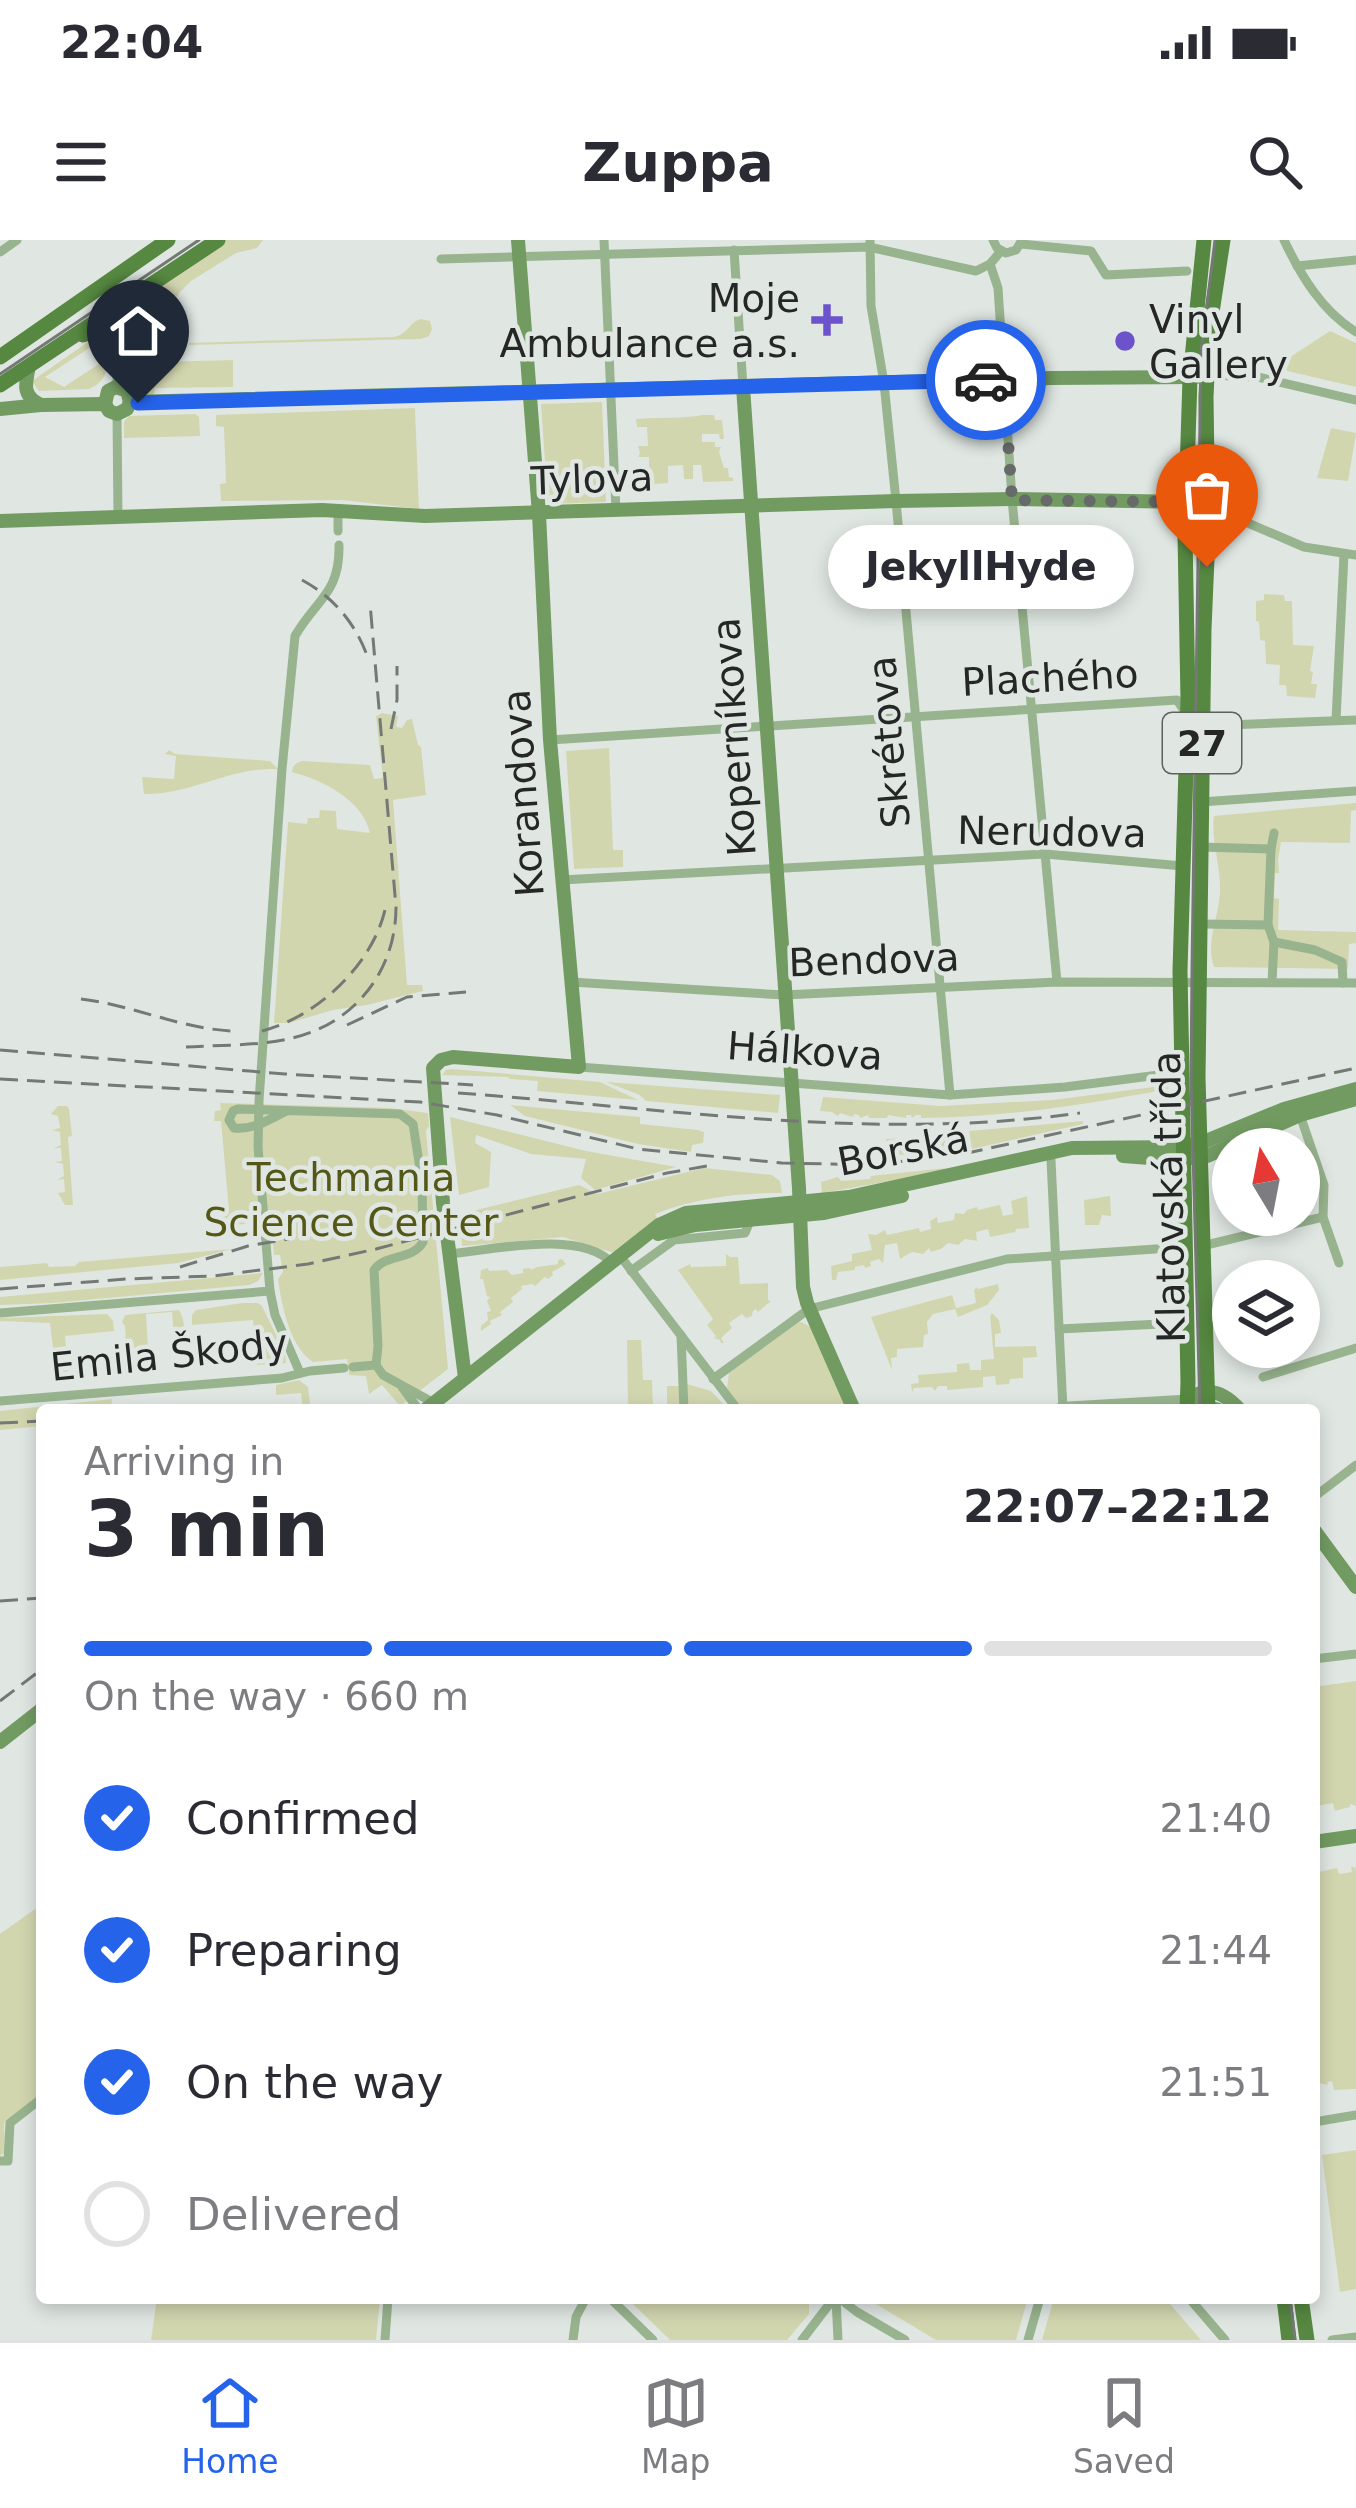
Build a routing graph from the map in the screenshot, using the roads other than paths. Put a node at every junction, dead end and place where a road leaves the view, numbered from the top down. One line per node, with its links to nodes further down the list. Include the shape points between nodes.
1 (17, 240): 14 (street)
2 (168, 240): 22 (main road)
3 (218, 240): 23 (main road)
4 (518, 240): 16 (street, Korandova)
5 (604, 240): 15 (street)
6 (994, 240): 13 (street)
7 (1204, 240): 29 (main road, 27)
8 (1223, 240): 29 (main road, 27)
9 (1284, 240): 20 (street)
10 (1022, 242): 13 (street); 21 (street, via 1090,251 1106,274)
11 (870, 243): 12 (street); 19 (street, via 973,271); 31 (street, Skrétova)
12 (734, 250): 15 (street); 34 (street)
13 (1001, 251): 19 (street)
14 (0, 252)
15 (604, 254): 16 (street); 35 (street)
16 (519, 257): 17 (street); 36 (street, Korandova)
17 (441, 260)
18 (1356, 260): 20 (street)
19 (990, 264): 30 (street)
20 (1297, 266): 24 (street, via 1328,310)
21 (1187, 272)
22 (95, 290): 23 (main road); 27 (main road)
23 (111, 310): 25 (main road); 26 (main road)
24 (1356, 332)
25 (132, 335): 26 (main road, via 96,329); 33 (street, via 137,341 119,360)
26 (56, 348): 28 (main road)
27 (0, 357)
28 (29, 366): 32 (main road); 39 (street, via 26,395)
29 (1198, 377): 30 (street); 37 (street, via 1258,377); 44 (main road, Klatovská třída / 27); 45 (main road, Klatovská třída / 27)
30 (1004, 380): 31 (street); 42 (street)
31 (884, 383): 34 (street); 43 (street, Skrétova)
32 (0, 386)
33 (116, 387): 38 (street); 40 (street, via 105,395)
34 (743, 387): 35 (street); 46 (street, Koperníkova)
35 (610, 391): 36 (street); 48 (street)
36 (531, 393): 38 (street); 49 (street, Korandova)
37 (1356, 400)
38 (130, 402): 40 (street)
39 (41, 405): 40 (street); 41 (street)
40 (111, 409): 50 (street)
41 (0, 410)
42 (1012, 500): 43 (street, Tylova); 44 (street, Tylova); 55 (street)
43 (896, 501): 46 (street, Tylova); 57 (street, Skrétova)
44 (1187, 502): 45 (street, Tylova); 56 (main road, Klatovská třída / 27)
45 (1206, 505): 54 (street, via 1304,547); 60 (main road, Klatovská třída / 27)
46 (752, 506): 48 (street, Tylova); 61 (street, Koperníkova)
47 (338, 510): 49 (street, Tylova); 50 (street, Tylova); 52 (street)
48 (616, 511): 49 (street, Tylova)
49 (539, 514): 62 (street, Korandova)
50 (118, 517): 51 (street, Tylova)
51 (0, 521)
52 (338, 531)
53 (339, 545): 105 (street, via 334,582 296,636 282,769 259,1101)
54 (1350, 555): 59 (street)
55 (1032, 709): 56 (street, Plachého, via 1177,700); 57 (street, Plachého); 68 (street)
56 (1186, 714): 70 (main road, Klatovská třída / 27)
57 (917, 716): 61 (street, Plachého); 69 (street, Skrétova)
58 (1356, 719): 59 (street)
59 (1336, 720): 60 (street)
60 (1202, 726): 64 (main road, Klatovská třída / 27)
61 (767, 727): 62 (street, Plachého); 71 (street, Koperníkova)
62 (550, 740): 72 (street, Korandova)
63 (1356, 791): 64 (street)
64 (1201, 802): 66 (main road, Klatovská třída / 27)
65 (1274, 833): 67 (street)
66 (1200, 847): 67 (street); 73 (main road, Klatovská třída / 27)
67 (1271, 849): 74 (street)
68 (1045, 854): 69 (street, Nerudova); 70 (street, Nerudova); 77 (street)
69 (930, 860): 71 (street, Nerudova); 83 (street, Skrétova)
70 (1183, 866): 80 (main road, Klatovská třída / 27)
71 (776, 868): 72 (street, Nerudova); 84 (street, Koperníkova)
72 (561, 880): 76 (street, Korandova)
73 (1202, 924): 74 (street); 78 (main road, Klatovská třída / 27)
74 (1268, 926): 75 (street)
75 (1274, 942): 79 (street); 81 (street, via 1342,962)
76 (571, 982): 84 (street, Bendova); 85 (street, Korandova)
77 (1057, 982): 80 (street, Bendova); 83 (street, Bendova)
78 (1200, 982): 79 (street); 80 (street); 86 (main road, Klatovská třída / 27)
79 (1272, 982): 81 (street)
80 (1181, 983): 86 (main road, Klatovská třída / 27)
81 (1342, 983): 82 (street)
82 (1356, 983)
83 (942, 988): 84 (street, Bendova); 89 (street, Skrétova)
84 (784, 995): 87 (street, Koperníkova)
85 (579, 1067): 87 (street, Hálkova); 100 (street, Hálkova, via 437,1061)
86 (1188, 1077): 89 (street, Hálkova); 93 (main road, Klatovská třída / 27)
87 (790, 1083): 89 (street, Hálkova); 95 (street, Koperníkova)
88 (1356, 1089): 93 (street, via 1284,1109)
89 (950, 1095)
90 (1356, 1099): 92 (street)
91 (287, 1111): 91 (street, via 238,1109 229,1120 242,1129); 112 (street, via 400,1114 413,1124 423,1242 374,1270)
92 (1300, 1115): 93 (street); 96 (street, via 1324,1185)
93 (1191, 1152): 94 (street, Borská); 95 (street, Borská, via 1072,1148); 99 (main road, Klatovská třída / 27)
94 (1051, 1160): 95 (street, Borská, via 866,1205); 101 (street)
95 (800, 1208): 97 (street, Borská); 98 (street, Borská, via 686,1213); 106 (street, Koperníkova)
96 (1324, 1217): 99 (street); 103 (street)
97 (748, 1226): 98 (street, Borská, via 673,1229); 104 (street, Borská, via 674,1240)
98 (642, 1240): 102 (street, Borská)
99 (1194, 1246): 101 (street); 124 (main road, Klatovská třída / 27); 125 (main road, Klatovská třída / 27)
100 (448, 1248): 102 (street, via 557,1244); 115 (street)
101 (1056, 1254): 106 (street); 109 (street)
102 (616, 1260): 104 (street); 115 (street, Borská)
103 (1339, 1263)
104 (631, 1270): 110 (street)
105 (270, 1291): 107 (street); 113 (street)
106 (808, 1310): 116 (street); 122 (street, Koperníkova)
107 (0, 1313)
108 (1161, 1324): 109 (street)
109 (1059, 1329): 123 (street)
110 (681, 1335): 116 (street); 120 (street)
111 (1356, 1348): 114 (street)
112 (376, 1365): 113 (street, Emila Škody); 118 (street)
113 (300, 1373): 117 (street, Emila Škody)
114 (1263, 1377)
115 (465, 1378): 119 (street, Borská)
116 (713, 1378): 121 (street)
117 (0, 1401)
118 (422, 1404)
119 (431, 1404)
120 (684, 1404)
121 (733, 1404)
122 (851, 1404)
123 (1063, 1404)
124 (1187, 1404): 125 (street)
125 (1210, 1404)
126 (1356, 1465): 127 (street)
127 (1320, 1492)
128 (1320, 1538): 129 (street)
129 (1356, 1586)
130 (1356, 1654): 131 (street)
131 (1320, 1658)
132 (36, 1714): 133 (street)
133 (0, 1742)
134 (1356, 1836): 135 (street)
135 (1320, 1841)
136 (36, 2103): 139 (street, via 10,2123)
137 (1356, 2115): 138 (street)
138 (1320, 2121)
139 (4, 2161)
140 (388, 2304): 152 (street)
141 (583, 2304): 153 (street)
142 (616, 2304): 154 (street)
143 (831, 2304): 155 (street)
144 (836, 2304): 150 (street)
145 (845, 2304): 156 (street)
146 (1038, 2304): 157 (street)
147 (1194, 2304): 158 (street)
148 (1285, 2304): 159 (main road)
149 (1302, 2304): 160 (main road)
150 (838, 2336)
151 (1356, 2337): 161 (street)
152 (385, 2340)
153 (573, 2340)
154 (652, 2340)
155 (802, 2340)
156 (905, 2340)
157 (1028, 2340)
158 (1225, 2340)
159 (1289, 2340)
160 (1306, 2340)
161 (1332, 2340)

